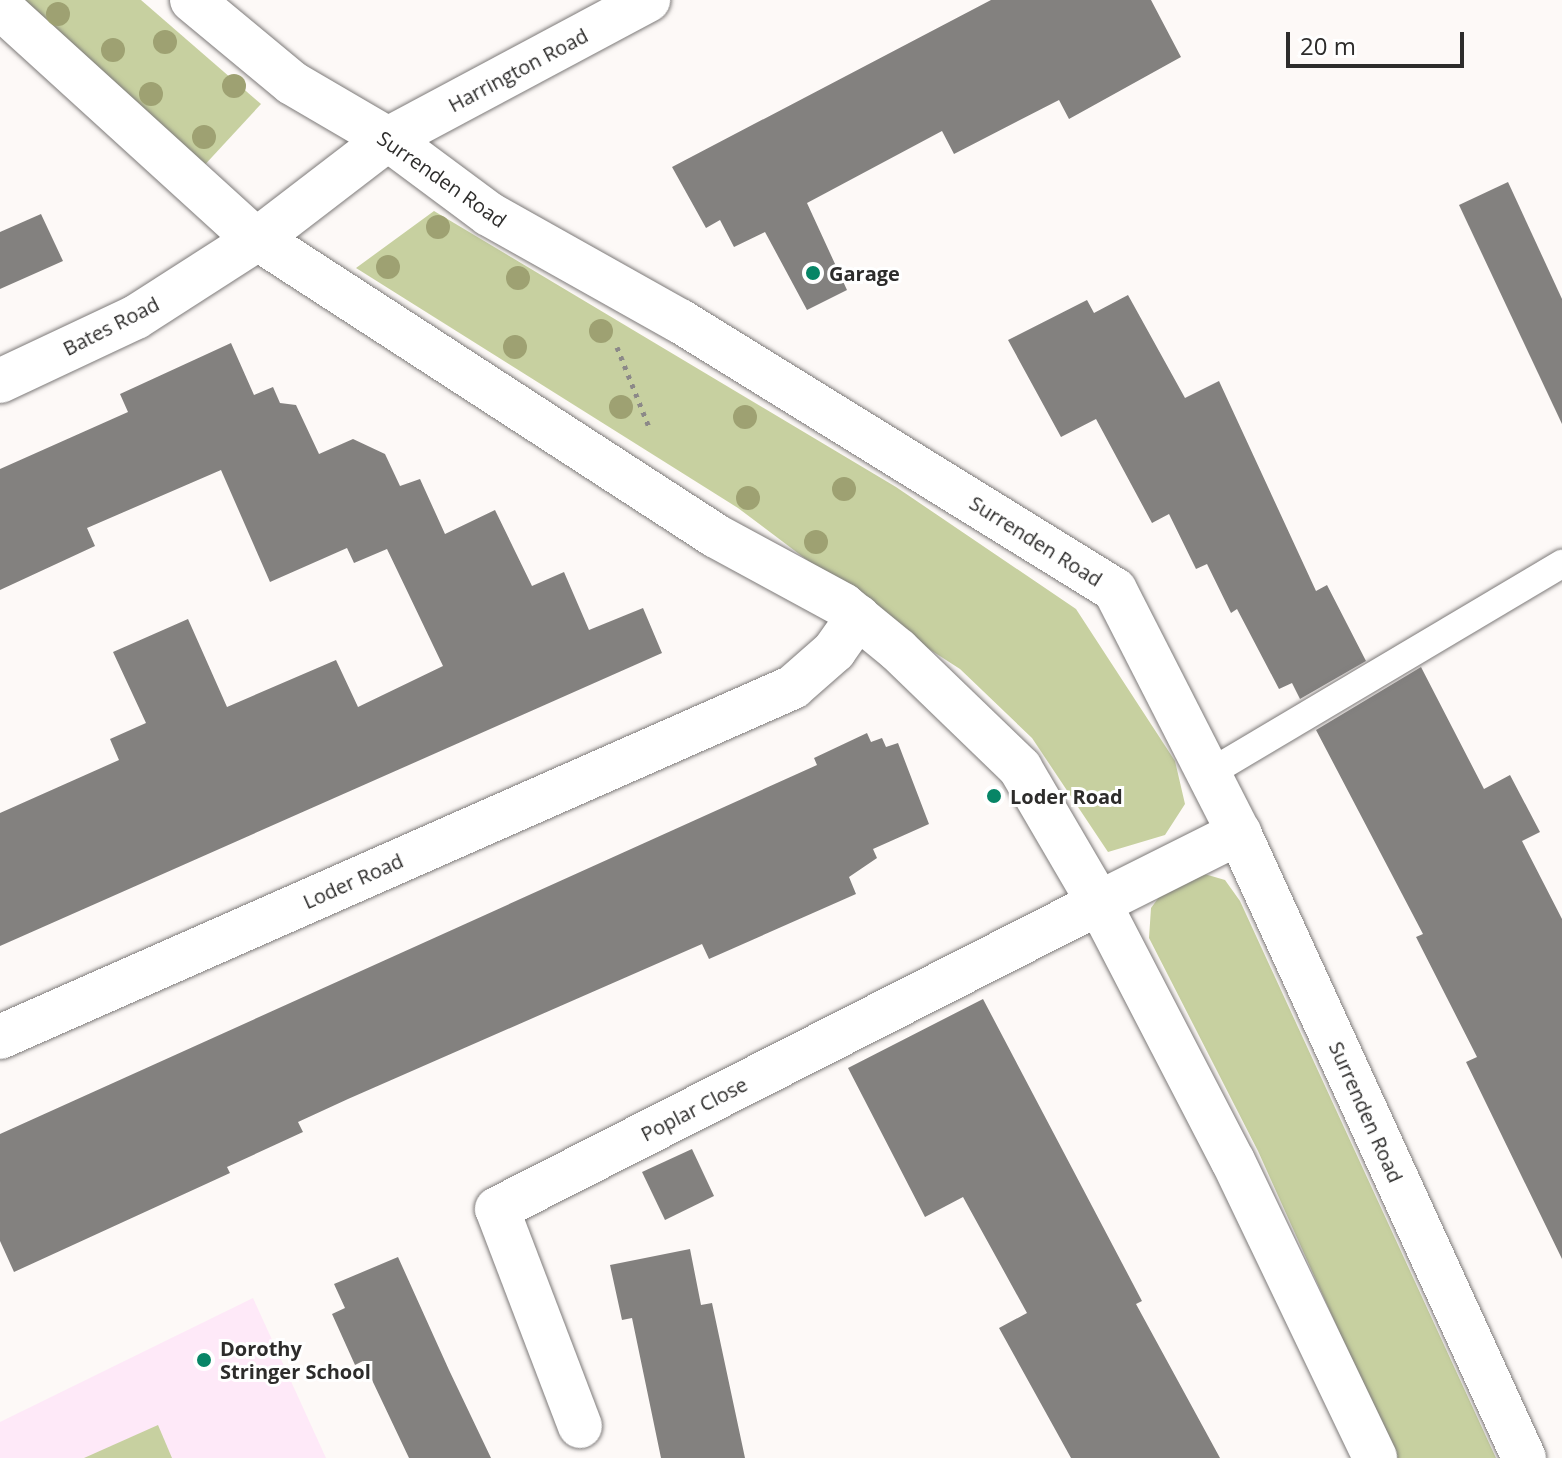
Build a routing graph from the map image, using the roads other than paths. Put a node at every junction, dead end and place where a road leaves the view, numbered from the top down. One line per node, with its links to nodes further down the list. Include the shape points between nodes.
1 (192, 0): 4 (street, Surrenden Road, via 292,83)
2 (648, 0): 4 (street, Harrington Road)
3 (0, 7): 5 (street)
4 (388, 139): 5 (street, Harrington Road); 9 (street, Surrenden Road, via 489,214 680,321 1115,590)
5 (259, 238): 6 (street, Bates Road, via 136,317); 8 (street, via 716,536)
6 (0, 381)
7 (1562, 564): 9 (lane)
8 (858, 617): 11 (street, via 1020,768); 12 (street, Loder Road, via 834,651 793,687)
9 (1208, 774): 10 (street, Surrenden Road)
10 (1239, 833): 11 (street); 15 (street, Surrenden Road)
11 (1099, 903): 13 (street, Poplar Close, via 497,1209); 14 (street, via 1233,1161)
12 (0, 1037)
13 (580, 1426)
14 (1375, 1458)
15 (1524, 1458)

